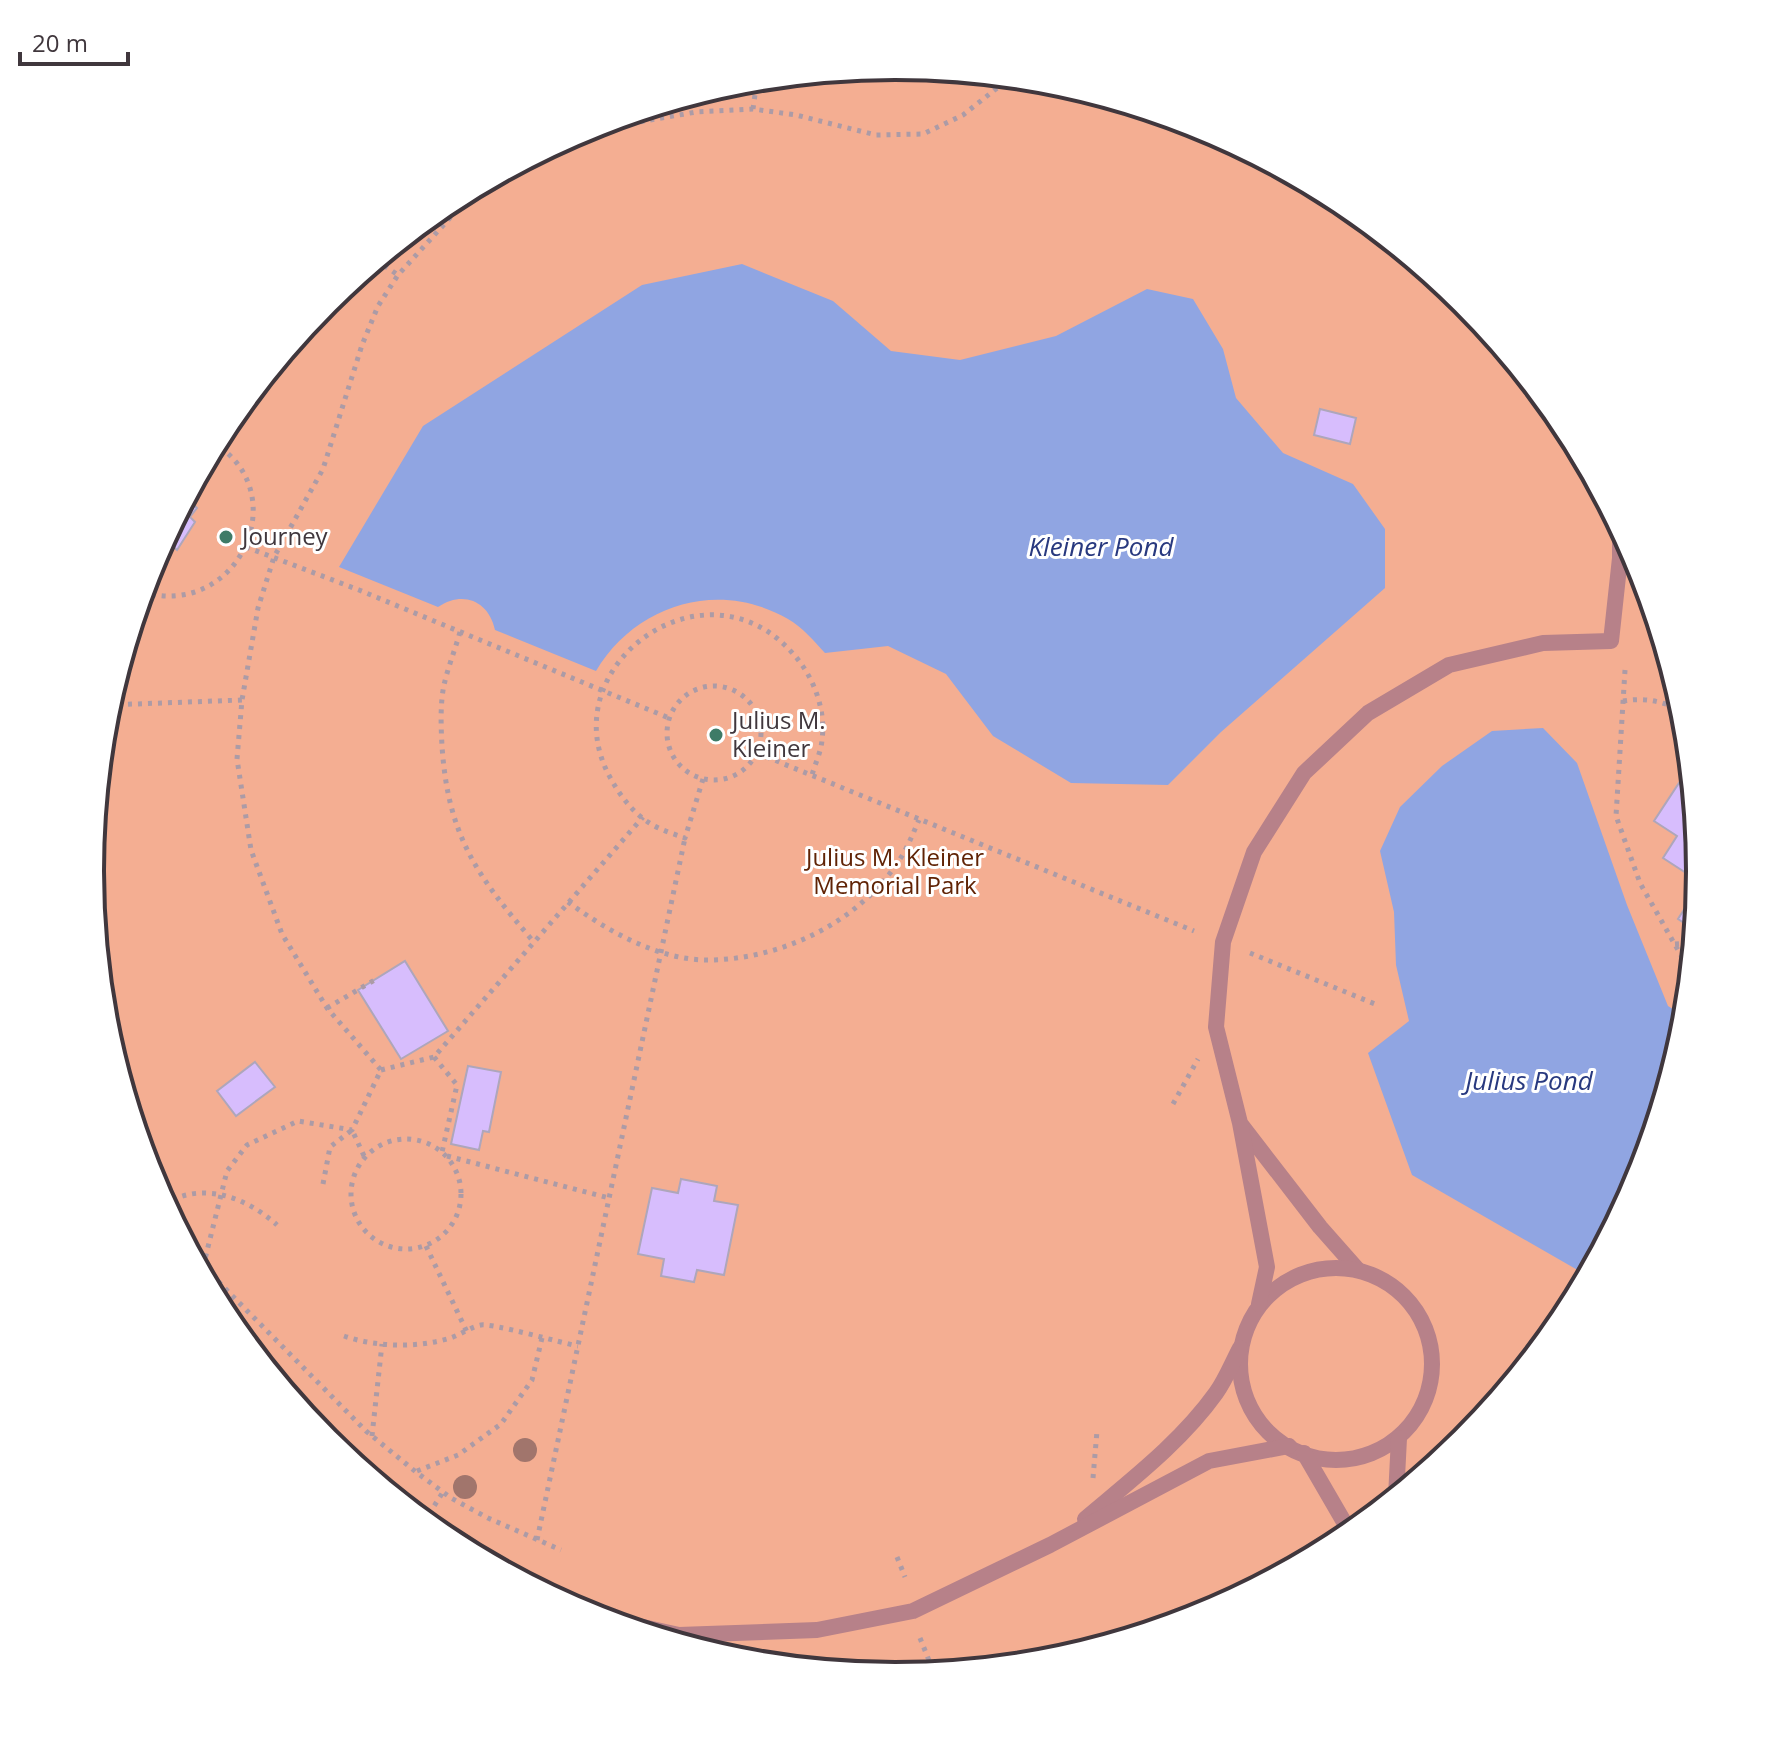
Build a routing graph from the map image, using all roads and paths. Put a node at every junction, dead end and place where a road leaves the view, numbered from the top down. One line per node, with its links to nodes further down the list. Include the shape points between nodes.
1 (998, 87): 3 (path, via 963,115 923,134 876,135)
2 (755, 93): 3 (path)
3 (753, 109): 4 (path)
4 (644, 121)
5 (453, 214): 7 (path)
6 (385, 266): 7 (path)
7 (398, 275): 11 (path, via 362,345 323,469)
8 (224, 453): 9 (path, via 239,466 251,493 253,521)
9 (246, 547): 11 (path); 12 (path, via 230,571 210,587 185,596)
10 (1620, 555): 38 (street, via 1611,641 1543,643 1449,665 1368,713 1304,773 1254,852 1238,897 1223,942)
11 (274, 557): 13 (path); 16 (path, via 258,608)
12 (154, 596)
13 (460, 632): 15 (path); 29 (path, via 443,688 444,782 461,841 491,892)
14 (1625, 670): 17 (path)
15 (603, 691): 20 (path); 22 (path, via 620,659 647,634 680,618 717,614 753,622 784,642 807,670 816,692 822,740); 24 (path, via 597,729 603,766 622,799)
16 (242, 700): 18 (path); 37 (path, via 237,759 251,850 282,934)
17 (1623, 701): 19 (path, via 1643,698); 30 (path, via 1616,816 1640,883)
18 (122, 704)
19 (1668, 705)
20 (669, 718): 21 (path, via 676,704 701,687 732,689 745,697 761,723); 23 (path, via 669,749 688,773)
21 (757, 753): 22 (path); 23 (path, via 734,776)
22 (812, 775): 25 (path)
23 (703, 779): 26 (path)
24 (643, 817): 26 (path); 27 (path)
25 (919, 820): 28 (path); 32 (path, via 901,859 875,891 839,921 797,943 705,960)
26 (685, 838): 32 (path)
27 (568, 902): 29 (path); 32 (path, via 600,926)
28 (1194, 931)
29 (533, 941): 39 (path)
30 (1675, 944): 31 (path); 34 (path)
31 (1683, 944)
32 (661, 952): 48 (path)
33 (1250, 953): 36 (path)
34 (1682, 956)
35 (378, 978): 37 (path)
36 (1375, 1004)
37 (327, 1008): 40 (path)
38 (1216, 1027): 41 (path); 42 (street)
39 (434, 1057): 40 (path); 44 (path, via 457,1085)
40 (381, 1070): 43 (path)
41 (1173, 1104)
42 (1240, 1123): 53 (street); 55 (street, via 1267,1267)
43 (352, 1130): 45 (path); 46 (path, via 330,1147); 47 (path, via 298,1121 247,1145 227,1171)
44 (444, 1154): 45 (path, via 414,1139 379,1146); 48 (path); 51 (path, via 457,1171 460,1207 454,1224)
45 (365, 1158): 51 (path, via 351,1191 360,1226 390,1247)
46 (323, 1184)
47 (221, 1194): 49 (path, via 198,1192); 50 (path, via 259,1209); 52 (path)
48 (609, 1198): 60 (path)
49 (175, 1200)
50 (277, 1225)
51 (426, 1246): 56 (path)
52 (205, 1258)
53 (1359, 1271): 55 (street, via 1340,1266 1299,1273); 64 (street, via 1383,1278 1417,1310 1432,1351 1426,1397)
54 (220, 1283): 63 (path)
55 (1259, 1304): 61 (street)
56 (467, 1332): 58 (path, via 482,1324); 59 (path, via 424,1344)
57 (344, 1336): 59 (path)
58 (542, 1338): 60 (path); 66 (path, via 532,1380 501,1424 458,1455)
59 (382, 1344): 63 (path)
60 (578, 1346): 73 (path)
61 (1241, 1347): 65 (street, via 1242,1392 1254,1415 1272,1437); 72 (street, via 1217,1391 1185,1430)
62 (1097, 1431): 68 (path)
63 (372, 1436): 66 (path)
64 (1399, 1438): 65 (street, via 1362,1458 1316,1459); 67 (street)
65 (1296, 1450): 71 (street); 72 (street, via 1209,1461)
66 (416, 1472): 69 (path)
67 (1397, 1483)
68 (1092, 1486)
69 (443, 1492): 70 (path); 73 (path)
70 (430, 1512)
71 (1344, 1523)
72 (1064, 1536): 77 (street, via 913,1611 817,1630)
73 (537, 1540): 74 (path)
74 (561, 1550)
75 (897, 1557): 76 (path)
76 (905, 1577)
77 (686, 1635)
78 (920, 1638): 79 (path)
79 (929, 1662)

